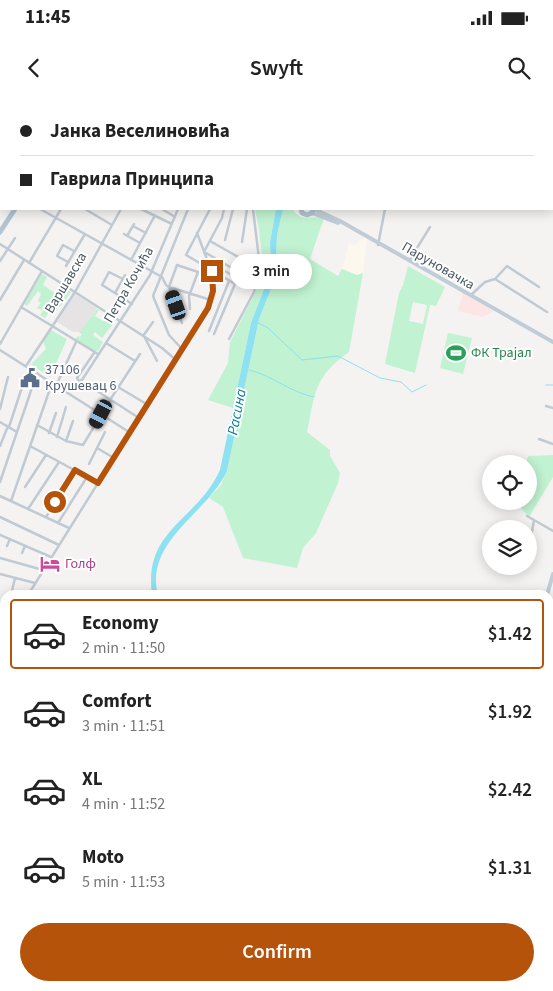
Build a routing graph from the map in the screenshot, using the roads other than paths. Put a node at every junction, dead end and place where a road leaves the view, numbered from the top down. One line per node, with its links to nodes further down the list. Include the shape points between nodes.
1 (13, 210): 27 (main road)
2 (13, 210): 28 (main road)
3 (42, 210): 23 (street)
4 (60, 210): 23 (street)
5 (87, 210): 20 (street)
6 (95, 210): 20 (street)
7 (120, 210): 25 (street, Варшавска)
8 (143, 210): 22 (street)
9 (164, 210): 21 (street)
10 (178, 210): 21 (street, Петра Кочића)
11 (188, 210): 64 (street)
12 (210, 210): 30 (street)
13 (224, 210): 36 (street)
14 (233, 210): 35 (street)
15 (247, 210): 38 (street)
16 (253, 210): 56 (street)
17 (301, 210): 18 (main road, via 305,215)
18 (313, 210): 42 (main road, Паруновачка)
19 (385, 210): 42 (street)
20 (93, 214): 25 (street)
21 (175, 216): 24 (street, Петра Кочића)
22 (154, 217): 24 (street); 29 (street)
23 (56, 218): 31 (street); 55 (street)
24 (172, 224): 60 (street, Петра Кочића)
25 (112, 225): 39 (street, Варшавска)
26 (430, 227): 52 (street)
27 (0, 228)
28 (0, 232)
29 (146, 233): 33 (street, via 134,225); 40 (street)
30 (198, 233): 46 (street); 61 (street, via 186,256)
31 (85, 234): 39 (street); 45 (street)
32 (124, 234): 33 (street)
33 (127, 236): 40 (street)
34 (15, 238): 44 (street)
35 (225, 240)
36 (210, 241): 46 (street); 58 (street)
37 (59, 242): 43 (street)
38 (242, 242)
39 (102, 243): 50 (street); 72 (street, Варшавска)
40 (140, 243): 50 (street)
41 (0, 244): 44 (street)
42 (378, 244): 52 (main road, Паруновачка); 89 (main road, Паруновачка)
43 (63, 245): 45 (street); 48 (street)
44 (8, 249): 49 (street); 51 (street)
45 (74, 251): 53 (street)
46 (205, 252): 54 (street); 62 (street)
47 (53, 253): 48 (street)
48 (57, 256): 53 (street)
49 (24, 260): 55 (street); 76 (street)
50 (131, 260): 60 (street)
51 (0, 261)
52 (410, 261): 75 (main road, Паруновачка)
53 (68, 262): 57 (street)
54 (208, 262): 58 (street, via 247,283); 61 (street)
55 (29, 263): 59 (street)
56 (260, 263): 58 (street); 90 (street, via 254,292)
57 (66, 266)
58 (256, 267)
59 (42, 271): 72 (street); 79 (street)
60 (152, 271): 64 (street); 78 (street, Петра Кочића)
61 (212, 271): 67 (street); 77 (street)
62 (237, 271)
63 (125, 275): 66 (street)
64 (162, 276): 69 (street); 95 (street, via 154,298 169,335)
65 (495, 278): 70 (street, via 507,266); 75 (street, via 485,282); 81 (street)
66 (122, 279): 68 (street, via 108,271); 74 (street)
67 (229, 281): 86 (street); 87 (street, via 235,284)
68 (102, 285): 71 (street); 74 (street)
69 (170, 287): 73 (street); 73 (street, via 177,265 198,272); 84 (street)
70 (539, 287)
71 (100, 289)
72 (75, 292): 82 (street); 85 (street, Варшавска)
73 (190, 292): 77 (street); 80 (street)
74 (115, 293): 78 (street)
75 (471, 295): 89 (main road, Паруновачка)
76 (0, 300)
77 (212, 300): 95 (street)
78 (132, 304): 82 (street, Петра Кочића)
79 (22, 307): 85 (street); 94 (street)
80 (190, 309)
81 (547, 312)
82 (120, 321): 88 (street); 93 (street, Петра Кочића)
83 (152, 322): 88 (street)
84 (182, 323)
85 (52, 326): 91 (street); 103 (street, Варшавска)
86 (209, 332)
87 (214, 334)
88 (144, 336): 100 (street); 102 (street)
89 (546, 339): 92 (main road, Паруновачка)
90 (229, 340)
91 (76, 342): 97 (street); 108 (street)
92 (552, 342)
93 (106, 343): 98 (street, Петра Кочића); 101 (street, Петра Кочића)
94 (0, 344)
95 (182, 349): 100 (street)
96 (0, 350): 103 (street)
97 (94, 353): 98 (street); 98 (street, Петра Кочића, via 77,378 79,381)
98 (98, 354)
99 (140, 354): 101 (street)
100 (176, 360): 112 (street)
101 (136, 361): 110 (street)
102 (157, 361)
103 (26, 366): 104 (street)
104 (37, 373): 107 (street); 124 (street)
105 (8, 377): 116 (street)
106 (24, 381): 123 (street)
107 (52, 383): 108 (street); 122 (street)
108 (56, 386): 118 (street)
109 (90, 387): 111 (street)
110 (118, 387): 111 (street); 112 (street)
111 (110, 400): 118 (street); 119 (street)
112 (148, 406): 119 (street)
113 (546, 406): 115 (street)
114 (66, 407): 128 (street)
115 (553, 408)
116 (0, 409)
117 (56, 413): 127 (street)
118 (101, 414): 126 (street); 130 (street, via 83,445)
119 (139, 418): 126 (street)
120 (73, 421): 130 (street)
121 (0, 422): 123 (street)
122 (37, 425): 127 (street); 133 (street)
123 (9, 427): 124 (street); 132 (street)
124 (16, 432): 141 (street)
125 (105, 432): 134 (street)
126 (130, 432): 136 (street)
127 (50, 433): 128 (street)
128 (57, 436): 130 (street)
129 (539, 439): 131 (street)
130 (66, 441)
131 (553, 444)
132 (0, 446)
133 (30, 446): 135 (street); 145 (street)
134 (97, 448): 136 (street); 138 (street)
135 (46, 455): 137 (street); 143 (street)
136 (114, 458): 142 (street)
137 (59, 462): 139 (street); 146 (street)
138 (89, 464)
139 (75, 470): 140 (street); 148 (street)
140 (87, 477): 142 (street); 152 (street)
141 (0, 482)
142 (98, 483): 153 (street)
143 (25, 487)
144 (0, 496): 145 (street)
145 (11, 501): 146 (street)
146 (28, 509): 148 (street)
147 (527, 516): 150 (street)
148 (46, 517): 152 (street)
149 (0, 518): 157 (street)
150 (534, 520)
151 (537, 522): 154 (street)
152 (58, 523): 153 (street)
153 (70, 528): 157 (street)
154 (553, 531)
155 (0, 535): 156 (street)
156 (10, 539): 158 (street); 159 (street)
157 (59, 544): 161 (street)
158 (7, 546)
159 (25, 546): 160 (street); 161 (street)
160 (22, 553)
161 (51, 557): 163 (street)
162 (0, 558): 163 (street)
163 (43, 570): 167 (street)
164 (0, 574): 166 (street)
165 (553, 574): 170 (main road)
166 (15, 578): 167 (street); 168 (street)
167 (35, 583): 169 (street)
168 (12, 590)
169 (31, 590)
170 (548, 590)

